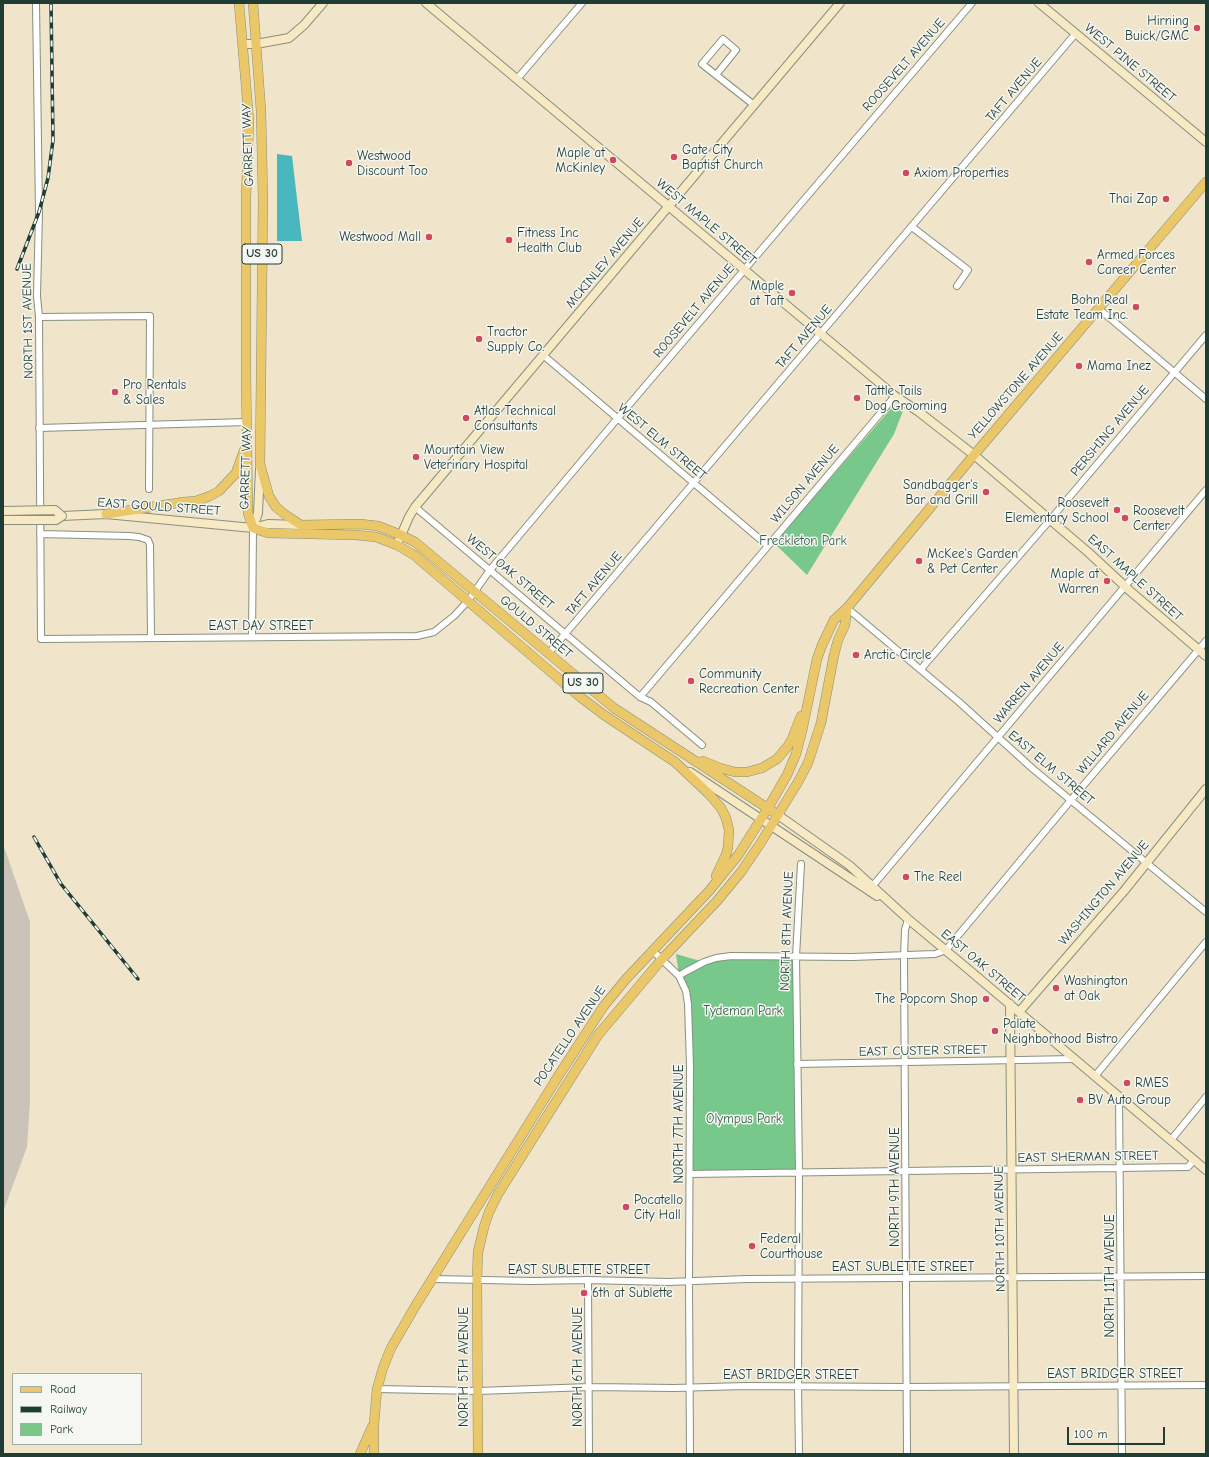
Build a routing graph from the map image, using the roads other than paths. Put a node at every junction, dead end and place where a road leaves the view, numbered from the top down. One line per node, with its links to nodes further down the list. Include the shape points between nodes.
1 (36, 3): 23 (street, NORTH 1ST AVENUE)
2 (239, 3): 11 (main road, GARRETT WAY / US 30)
3 (253, 3): 12 (main road, GARRETT WAY / US 30)
4 (323, 3): 12 (street, via 289,38)
5 (426, 3): 14 (street, WEST MAPLE STREET)
6 (582, 3): 14 (street)
7 (840, 3): 15 (street, MCKINLEY AVENUE)
8 (972, 3): 20 (street, ROOSEVELT AVENUE)
9 (1039, 3): 10 (street, WEST PINE STREET)
10 (1076, 33): 16 (street, WEST PINE STREET); 19 (street, TAFT AVENUE)
11 (243, 44): 12 (street); 31 (main road, GARRETT WAY / US 30, via 249,121 246,197)
12 (256, 44): 36 (main road, GARRETT WAY / US 30, via 263,200)
13 (716, 75): 13 (street, via 702,64 723,39 736,50); 15 (street)
14 (517, 79): 18 (street, WEST MAPLE STREET)
15 (754, 105): 18 (street, MCKINLEY AVENUE)
16 (1206, 142)
17 (1206, 182): 22 (main road, YELLOWSTONE AVENUE)
18 (668, 206): 20 (street, WEST MAPLE STREET); 26 (street, MCKINLEY AVENUE)
19 (912, 227): 21 (street, via 968,270); 24 (street, TAFT AVENUE)
20 (744, 269): 24 (street, WEST MAPLE STREET); 30 (street, ROOSEVELT AVENUE)
21 (957, 286)
22 (1099, 309): 27 (street); 35 (main road, YELLOWSTONE AVENUE)
23 (39, 318): 32 (street, via 150,316); 33 (street, NORTH 1ST AVENUE)
24 (821, 334): 28 (street, WEST MAPLE STREET); 37 (street, TAFT AVENUE)
25 (1206, 335): 27 (street, PERSHING AVENUE)
26 (543, 355): 30 (street, WEST ELM STREET); 40 (street, MCKINLEY AVENUE)
27 (1174, 372): 29 (street); 45 (street, PERSHING AVENUE)
28 (895, 396): 35 (street, WEST MAPLE STREET, via 920,412); 51 (street, WILSON AVENUE)
29 (1206, 399)
30 (617, 419): 37 (street, WEST ELM STREET); 52 (street, ROOSEVELT AVENUE)
31 (247, 422): 32 (street); 34 (main road, GARRETT WAY / US 30)
32 (150, 424): 33 (street); 38 (street)
33 (39, 428): 48 (street, NORTH 1ST AVENUE)
34 (248, 443): 42 (main road, via 236,473 219,491 196,501); 47 (main road, GARRETT WAY / US 30, via 248,513)
35 (974, 455): 45 (street, EAST MAPLE STREET); 56 (main road, YELLOWSTONE AVENUE)
36 (260, 464): 46 (main road, US 30, via 276,507); 47 (street, GARRETT WAY, via 258,513)
37 (694, 484): 51 (street, WEST ELM STREET); 57 (street, TAFT AVENUE)
38 (149, 489)
39 (1206, 490): 53 (street, WARREN AVENUE)
40 (416, 507): 49 (street, MCKINLEY AVENUE); 52 (street, WEST OAK STREET)
41 (3, 511): 43 (street, EAST GOULD STREET, bridge, via 55,510)
42 (106, 514): 43 (street, EAST GOULD STREET); 47 (street, EAST GOULD STREET)
43 (62, 516): 44 (street, EAST GOULD STREET, bridge, via 56,520)
44 (3, 520)
45 (1050, 520): 53 (street, EAST MAPLE STREET); 65 (street, PERSHING AVENUE)
46 (301, 525): 47 (street, EAST GOULD STREET, via 268,524); 49 (main road, EAST GOULD STREET / US 30, via 360,524 378,526)
47 (253, 528): 50 (main road, EAST GOULD STREET / US 30, via 268,533 376,537); 58 (street)
48 (40, 534): 59 (street, via 129,536 148,540); 60 (street, NORTH 1ST AVENUE)
49 (401, 535): 50 (street, MCKINLEY AVENUE); 54 (main road, GOULD STREET / US 30, via 415,542)
50 (397, 545): 55 (main road, GOULD STREET / US 30, via 414,555)
51 (768, 546): 66 (street, WILSON AVENUE)
52 (490, 570): 54 (street, ROOSEVELT AVENUE); 57 (street, WEST OAK STREET)
53 (1124, 586): 62 (street, EAST MAPLE STREET); 68 (street, WARREN AVENUE)
54 (475, 592): 55 (street, ROOSEVELT AVENUE); 63 (main road, GOULD STREET / US 30)
55 (468, 601): 58 (street, EAST DAY STREET, via 434,632 417,636); 71 (main road, GOULD STREET / US 30, via 591,706)
56 (847, 608): 65 (street, EAST ELM STREET); 67 (main road, YELLOWSTONE AVENUE, via 834,620 822,645); 75 (main road, via 845,625 834,655 816,742 808,763)
57 (566, 634): 63 (street, TAFT AVENUE); 66 (street, WEST OAK STREET)
58 (252, 637): 59 (street, EAST DAY STREET)
59 (151, 638): 60 (street, EAST DAY STREET)
60 (41, 639)
61 (1206, 641): 62 (street, WILLARD AVENUE)
62 (1198, 650): 64 (street, EAST MAPLE STREET); 73 (street, WILLARD AVENUE)
63 (548, 654): 69 (main road, GOULD STREET / US 30, via 614,708)
64 (1206, 656)
65 (921, 670): 68 (street, EAST ELM STREET)
66 (640, 697): 70 (street, WEST OAK STREET, via 651,702)
67 (808, 700): 69 (main road, via 788,746 777,759 755,771 740,772 720,768); 74 (main road, YELLOWSTONE AVENUE, via 796,754)
68 (998, 737): 73 (street, EAST ELM STREET, via 1032,769); 80 (street, WARREN AVENUE)
69 (663, 741): 74 (main road, GOULD STREET / US 30)
70 (702, 744)
71 (675, 762): 76 (street, GOULD STREET); 81 (main road, US 30, via 717,802 728,826 726,854)
72 (1206, 789): 78 (street, WASHINGTON AVENUE)
73 (1071, 800): 78 (street, EAST ELM STREET); 85 (street, WILLARD AVENUE)
74 (768, 808): 75 (main road, GOULD STREET / US 30); 76 (main road, POCATELLO AVENUE)
75 (778, 815): 77 (main road, POCATELLO AVENUE); 80 (street, EAST OAK STREET, via 849,865)
76 (762, 819): 77 (street, GOULD STREET); 81 (main road, POCATELLO AVENUE, via 739,854)
77 (771, 825): 80 (street, EAST OAK STREET); 89 (main road, POCATELLO AVENUE, via 741,872)
78 (1145, 863): 82 (street, EAST ELM STREET); 92 (street, WASHINGTON AVENUE, via 1124,891)
79 (801, 864): 88 (street, NORTH 8TH AVENUE)
80 (870, 889): 83 (street, EAST OAK STREET)
81 (709, 891): 86 (main road, POCATELLO AVENUE)
82 (1206, 912)
83 (908, 919): 85 (street, EAST OAK STREET); 87 (street, NORTH 9TH AVENUE)
84 (1206, 942): 97 (street)
85 (946, 950): 87 (street, via 936,954); 91 (street, EAST OAK STREET)
86 (653, 951): 89 (street, NORTH 7TH AVENUE); 112 (main road, POCATELLO AVENUE, via 610,998 592,1023)
87 (904, 956): 88 (street); 95 (street, NORTH 9TH AVENUE)
88 (796, 957): 90 (street, via 716,958); 96 (street, NORTH 8TH AVENUE)
89 (662, 959): 90 (street, NORTH 7TH AVENUE); 113 (main road, POCATELLO AVENUE, via 594,1041 498,1194 484,1227 478,1252)
90 (679, 976): 107 (street, NORTH 7TH AVENUE, via 686,991 688,1004)
91 (1010, 1004): 92 (street, EAST OAK STREET); 94 (street, NORTH 10TH AVENUE)
92 (1019, 1012): 93 (street, EAST OAK STREET)
93 (1074, 1059): 94 (street, EAST CUSTER STREET); 97 (street, EAST OAK STREET)
94 (1010, 1060): 95 (street, EAST CUSTER STREET); 103 (street, NORTH 10TH AVENUE)
95 (905, 1063): 96 (street, EAST CUSTER STREET); 105 (street, NORTH 9TH AVENUE)
96 (798, 1064): 106 (street, NORTH 8TH AVENUE)
97 (1095, 1076): 98 (street, EAST OAK STREET)
98 (1119, 1097): 100 (street, EAST OAK STREET); 102 (street, NORTH 11TH AVENUE)
99 (1206, 1097): 100 (street)
100 (1171, 1140): 101 (street, EAST OAK STREET)
101 (1194, 1160): 102 (street, EAST SHERMAN STREET, via 1188,1167); 104 (street, EAST OAK STREET)
102 (1120, 1168): 103 (street, EAST SHERMAN STREET); 109 (street, NORTH 11TH AVENUE)
103 (1011, 1169): 105 (street, EAST SHERMAN STREET); 111 (street, NORTH 10TH AVENUE)
104 (1206, 1170)
105 (906, 1171): 106 (street, EAST SHERMAN STREET); 110 (street, NORTH 9TH AVENUE)
106 (799, 1172): 107 (street, EAST SHERMAN STREET); 114 (street, NORTH 8TH AVENUE)
107 (690, 1174): 116 (street, NORTH 7TH AVENUE)
108 (1206, 1276): 109 (street, EAST SUBLETTE STREET)
109 (1120, 1277): 111 (street, EAST SUBLETTE STREET); 117 (street, NORTH 11TH AVENUE)
110 (906, 1278): 111 (street, EAST SUBLETTE STREET); 114 (street, EAST SUBLETTE STREET); 122 (street, NORTH 9TH AVENUE)
111 (1012, 1278): 120 (street, NORTH 10TH AVENUE)
112 (433, 1279): 113 (street, EAST SUBLETTE STREET); 124 (main road, POCATELLO AVENUE, via 391,1348)
113 (477, 1279): 115 (street, EAST SUBLETTE STREET); 125 (main road, NORTH 5TH AVENUE)
114 (798, 1279): 116 (street, EAST SUBLETTE STREET); 119 (street, NORTH 8TH AVENUE)
115 (588, 1280): 116 (street, EAST SUBLETTE STREET); 121 (street, NORTH 6TH AVENUE)
116 (689, 1281): 123 (street, NORTH 7TH AVENUE)
117 (1121, 1385): 118 (street, EAST BRIDGER STREET); 120 (street, EAST BRIDGER STREET); 135 (street, NORTH 11TH AVENUE)
118 (1206, 1385)
119 (798, 1386): 122 (street, EAST BRIDGER STREET); 123 (street, EAST BRIDGER STREET); 132 (street, NORTH 8TH AVENUE)
120 (1014, 1386): 122 (street, EAST BRIDGER STREET); 134 (street, NORTH 10TH AVENUE)
121 (589, 1387): 123 (street, EAST BRIDGER STREET); 125 (street, EAST BRIDGER STREET); 130 (street, NORTH 6TH AVENUE)
122 (906, 1387): 133 (street, NORTH 9TH AVENUE)
123 (689, 1388): 131 (street, NORTH 7TH AVENUE)
124 (377, 1389): 125 (street, EAST BRIDGER STREET); 126 (main road, POCATELLO AVENUE)
125 (478, 1391): 129 (main road, NORTH 5TH AVENUE)
126 (374, 1424): 127 (main road); 128 (main road, POCATELLO AVENUE)
127 (360, 1454)
128 (374, 1454)
129 (478, 1454)
130 (588, 1454)
131 (690, 1454)
132 (799, 1454)
133 (906, 1454)
134 (1014, 1454)
135 (1122, 1454)

